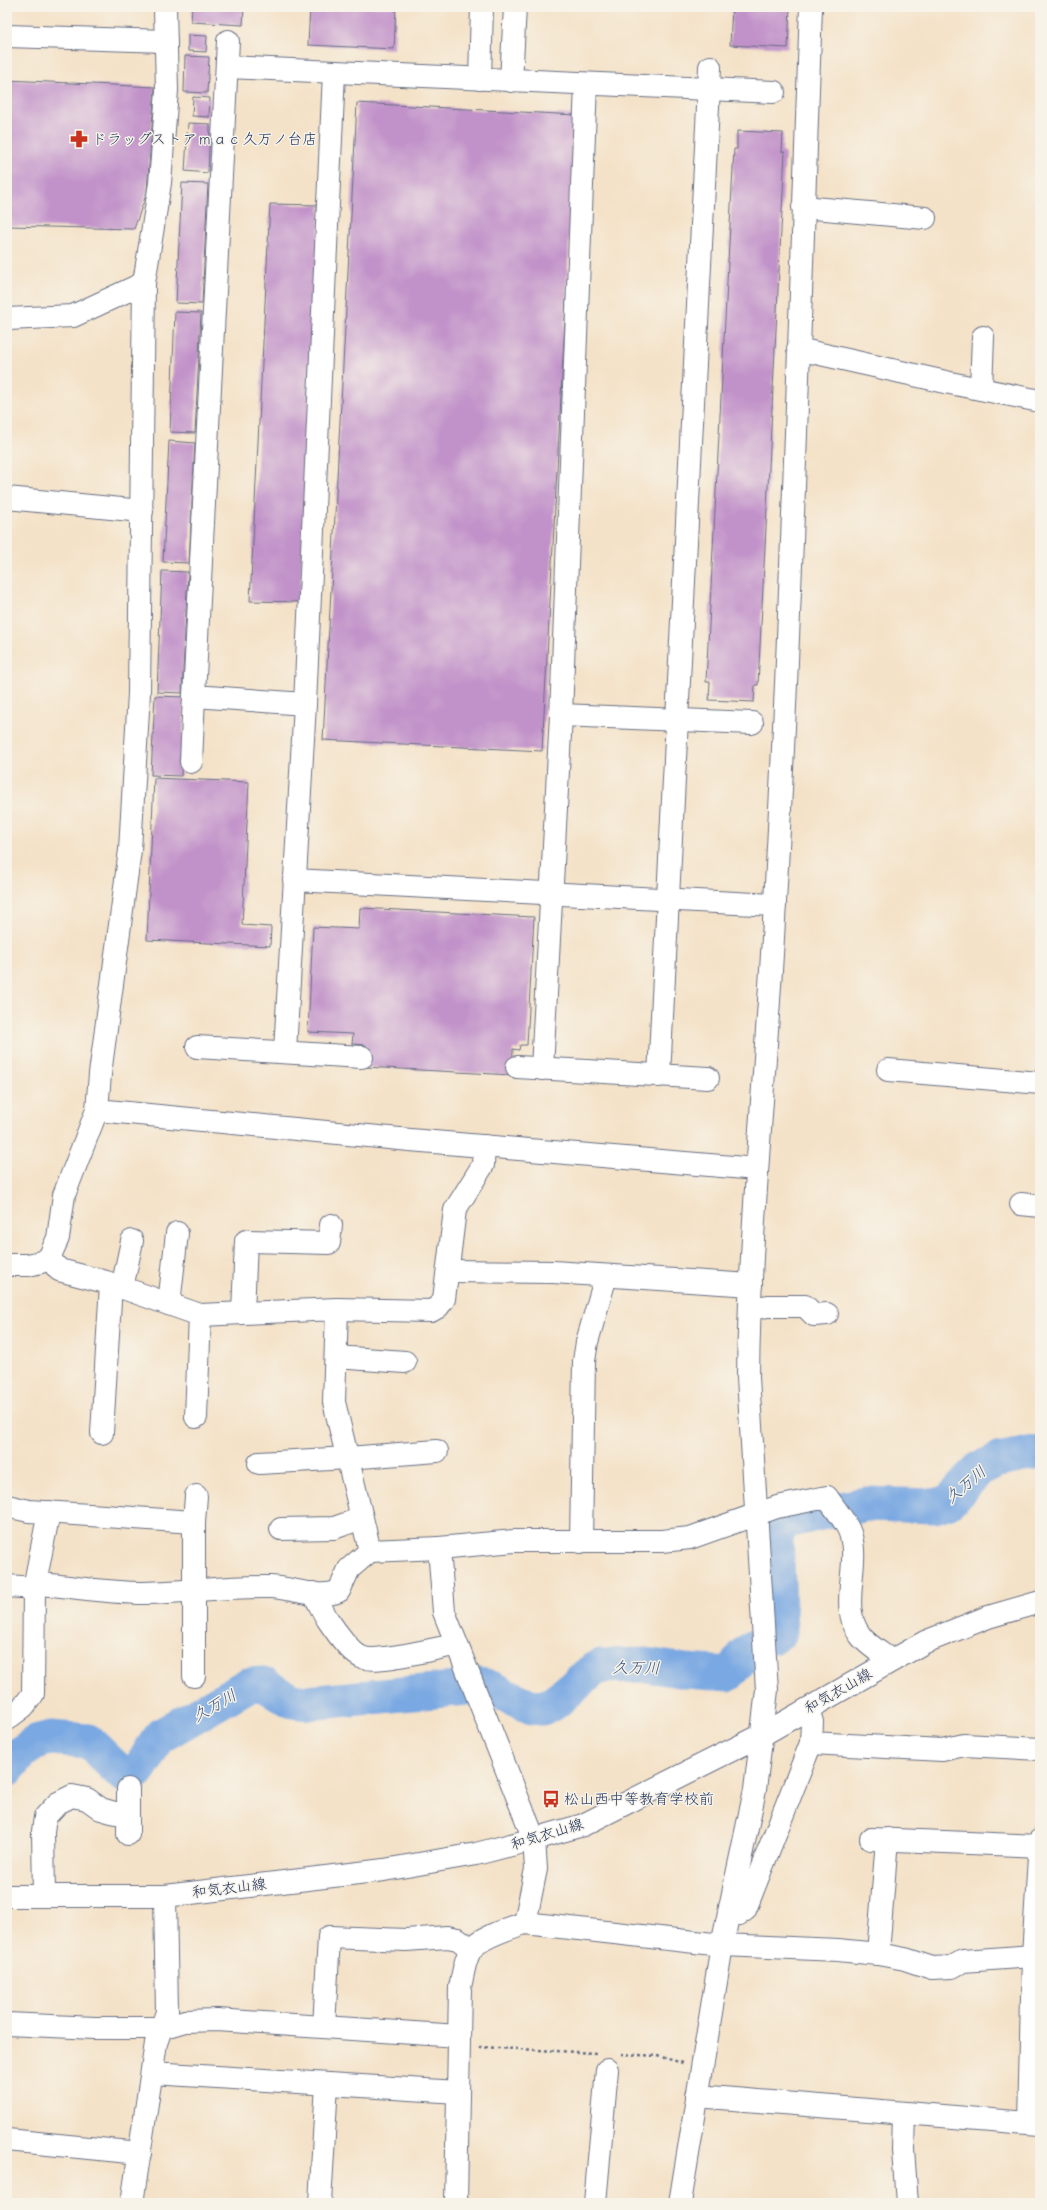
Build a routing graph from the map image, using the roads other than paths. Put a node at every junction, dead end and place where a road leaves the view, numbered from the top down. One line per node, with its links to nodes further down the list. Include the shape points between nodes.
1 (165, 7): 6 (street)
2 (482, 7): 11 (street)
3 (515, 7): 12 (street)
4 (811, 7): 16 (street)
5 (7, 36): 6 (street)
6 (166, 41): 18 (street, via 167,90 160,184)
7 (228, 41): 8 (street)
8 (227, 67): 10 (street); 26 (street)
9 (710, 67): 14 (street)
10 (334, 73): 11 (street); 27 (street)
11 (480, 79): 12 (street)
12 (511, 81): 13 (street)
13 (586, 84): 14 (street); 28 (street)
14 (709, 89): 15 (street); 29 (street)
15 (774, 92)
16 (803, 207): 17 (street); 21 (street)
17 (925, 218)
18 (144, 283): 19 (street, via 73,316); 25 (street)
19 (7, 319)
20 (984, 337): 22 (street)
21 (798, 349): 22 (street); 35 (street)
22 (981, 389): 23 (street)
23 (1040, 401)
24 (7, 498): 25 (street)
25 (142, 511): 45 (street, via 139,693 130,850)
26 (194, 696): 27 (street); 31 (street)
27 (305, 704): 32 (street)
28 (561, 715): 29 (street); 33 (street)
29 (676, 720): 30 (street); 34 (street)
30 (752, 723)
31 (191, 762)
32 (294, 880): 33 (street); 37 (street)
33 (551, 894): 34 (street); 40 (street)
34 (668, 899): 35 (street); 42 (street)
35 (775, 905): 47 (street)
36 (197, 1047): 37 (street)
37 (285, 1051): 38 (street)
38 (362, 1056)
39 (516, 1067): 40 (street)
40 (542, 1069): 42 (street)
41 (888, 1070): 44 (street)
42 (659, 1076): 43 (street)
43 (708, 1078)
44 (1040, 1083)
45 (97, 1110): 46 (street); 51 (street, via 64,1195 58,1238)
46 (484, 1146): 47 (street); 53 (street, via 483,1165 455,1210)
47 (757, 1168): 55 (street)
48 (331, 1225): 60 (street, via 329,1243 246,1241)
49 (177, 1234): 57 (street)
50 (132, 1241): 56 (street)
51 (49, 1258): 52 (street, via 28,1265); 56 (street, via 58,1270)
52 (7, 1264)
53 (448, 1271): 54 (street, via 553,1272); 58 (street, via 444,1299 431,1311)
54 (606, 1276): 55 (street); 77 (street, via 584,1361)
55 (751, 1285): 59 (street)
56 (117, 1286): 57 (street); 66 (street)
57 (169, 1304): 62 (street)
58 (337, 1309): 60 (street); 63 (street)
59 (750, 1309): 61 (street, via 804,1306 814,1315); 73 (street, via 748,1377)
60 (243, 1313): 62 (street)
61 (827, 1314)
62 (200, 1315): 65 (street)
63 (336, 1357): 64 (street); 68 (street, via 334,1402)
64 (405, 1362)
65 (196, 1417)
66 (102, 1433)
67 (437, 1451): 68 (street)
68 (348, 1458): 69 (street); 74 (street)
69 (259, 1463)
70 (196, 1496): 75 (street)
71 (7, 1506): 72 (street)
72 (49, 1512): 75 (street); 81 (street)
73 (757, 1514): 77 (street, via 690,1538); 86 (street, via 777,1507 827,1497 850,1533 854,1558 850,1594 852,1618 860,1636); 90 (street, via 767,1690)
74 (362, 1518): 76 (street, via 334,1528); 79 (street)
75 (194, 1522): 82 (street)
76 (281, 1530)
77 (581, 1542): 78 (street, via 514,1541)
78 (439, 1548): 79 (street); 85 (street, via 444,1612)
79 (370, 1550): 83 (street, via 350,1569 339,1591 330,1595)
80 (7, 1586): 81 (street)
81 (34, 1586): 82 (street, via 136,1593); 89 (street, via 33,1694 23,1707)
82 (194, 1589): 83 (street, via 270,1587); 87 (street)
83 (313, 1593): 85 (street, via 322,1605 328,1620 352,1650 361,1657 376,1660)
84 (1040, 1602): 86 (street, 和気衣山線, via 988,1617 925,1642)
85 (455, 1645): 94 (street)
86 (891, 1660): 88 (street, 和気衣山線)
87 (194, 1676)
88 (808, 1709): 90 (street, 和気衣山線); 91 (street, via 812,1722)
89 (7, 1719)
90 (762, 1735): 94 (street, 和気衣山線, via 583,1824); 99 (street, via 755,1790)
91 (811, 1743): 92 (street, via 942,1750 964,1745); 99 (street, via 745,1910 739,1914)
92 (1040, 1749)
93 (128, 1789): 97 (street, via 128,1823 115,1813 101,1809 87,1798 72,1796 58,1804 45,1817)
94 (534, 1839): 98 (street, 和気衣山線, via 476,1854 384,1870); 100 (street, via 536,1870)
95 (1040, 1843): 103 (street, via 879,1839); 104 (street)
96 (7, 1896): 97 (street, 和気衣山線)
97 (44, 1896): 98 (street, 和気衣山線)
98 (166, 1896): 107 (street, via 168,2012)
99 (729, 1914): 101 (street)
100 (525, 1923): 101 (street); 102 (street, via 500,1931)
101 (722, 1945): 103 (street); 113 (street)
102 (471, 1949): 106 (street, via 458,1939 447,1938 329,1938); 108 (street, via 460,1987)
103 (878, 1954): 104 (street, via 932,1968 952,1967 963,1960)
104 (1032, 1956): 115 (street)
105 (7, 2024): 107 (street)
106 (324, 2027): 107 (street, via 217,2020 185,2021); 108 (street)
107 (160, 2028): 110 (street)
108 (459, 2041): 112 (street)
109 (609, 2059): 121 (street)
110 (152, 2073): 111 (street); 117 (street)
111 (327, 2084): 112 (street); 119 (street)
112 (458, 2092): 120 (street)
113 (697, 2096): 114 (street); 122 (street)
114 (904, 2113): 115 (street); 123 (street, via 903,2150)
115 (1035, 2123)
116 (7, 2140): 117 (street)
117 (140, 2153): 118 (street)
118 (132, 2203)
119 (320, 2203)
120 (456, 2203)
121 (595, 2203)
122 (680, 2203)
123 (907, 2203)

